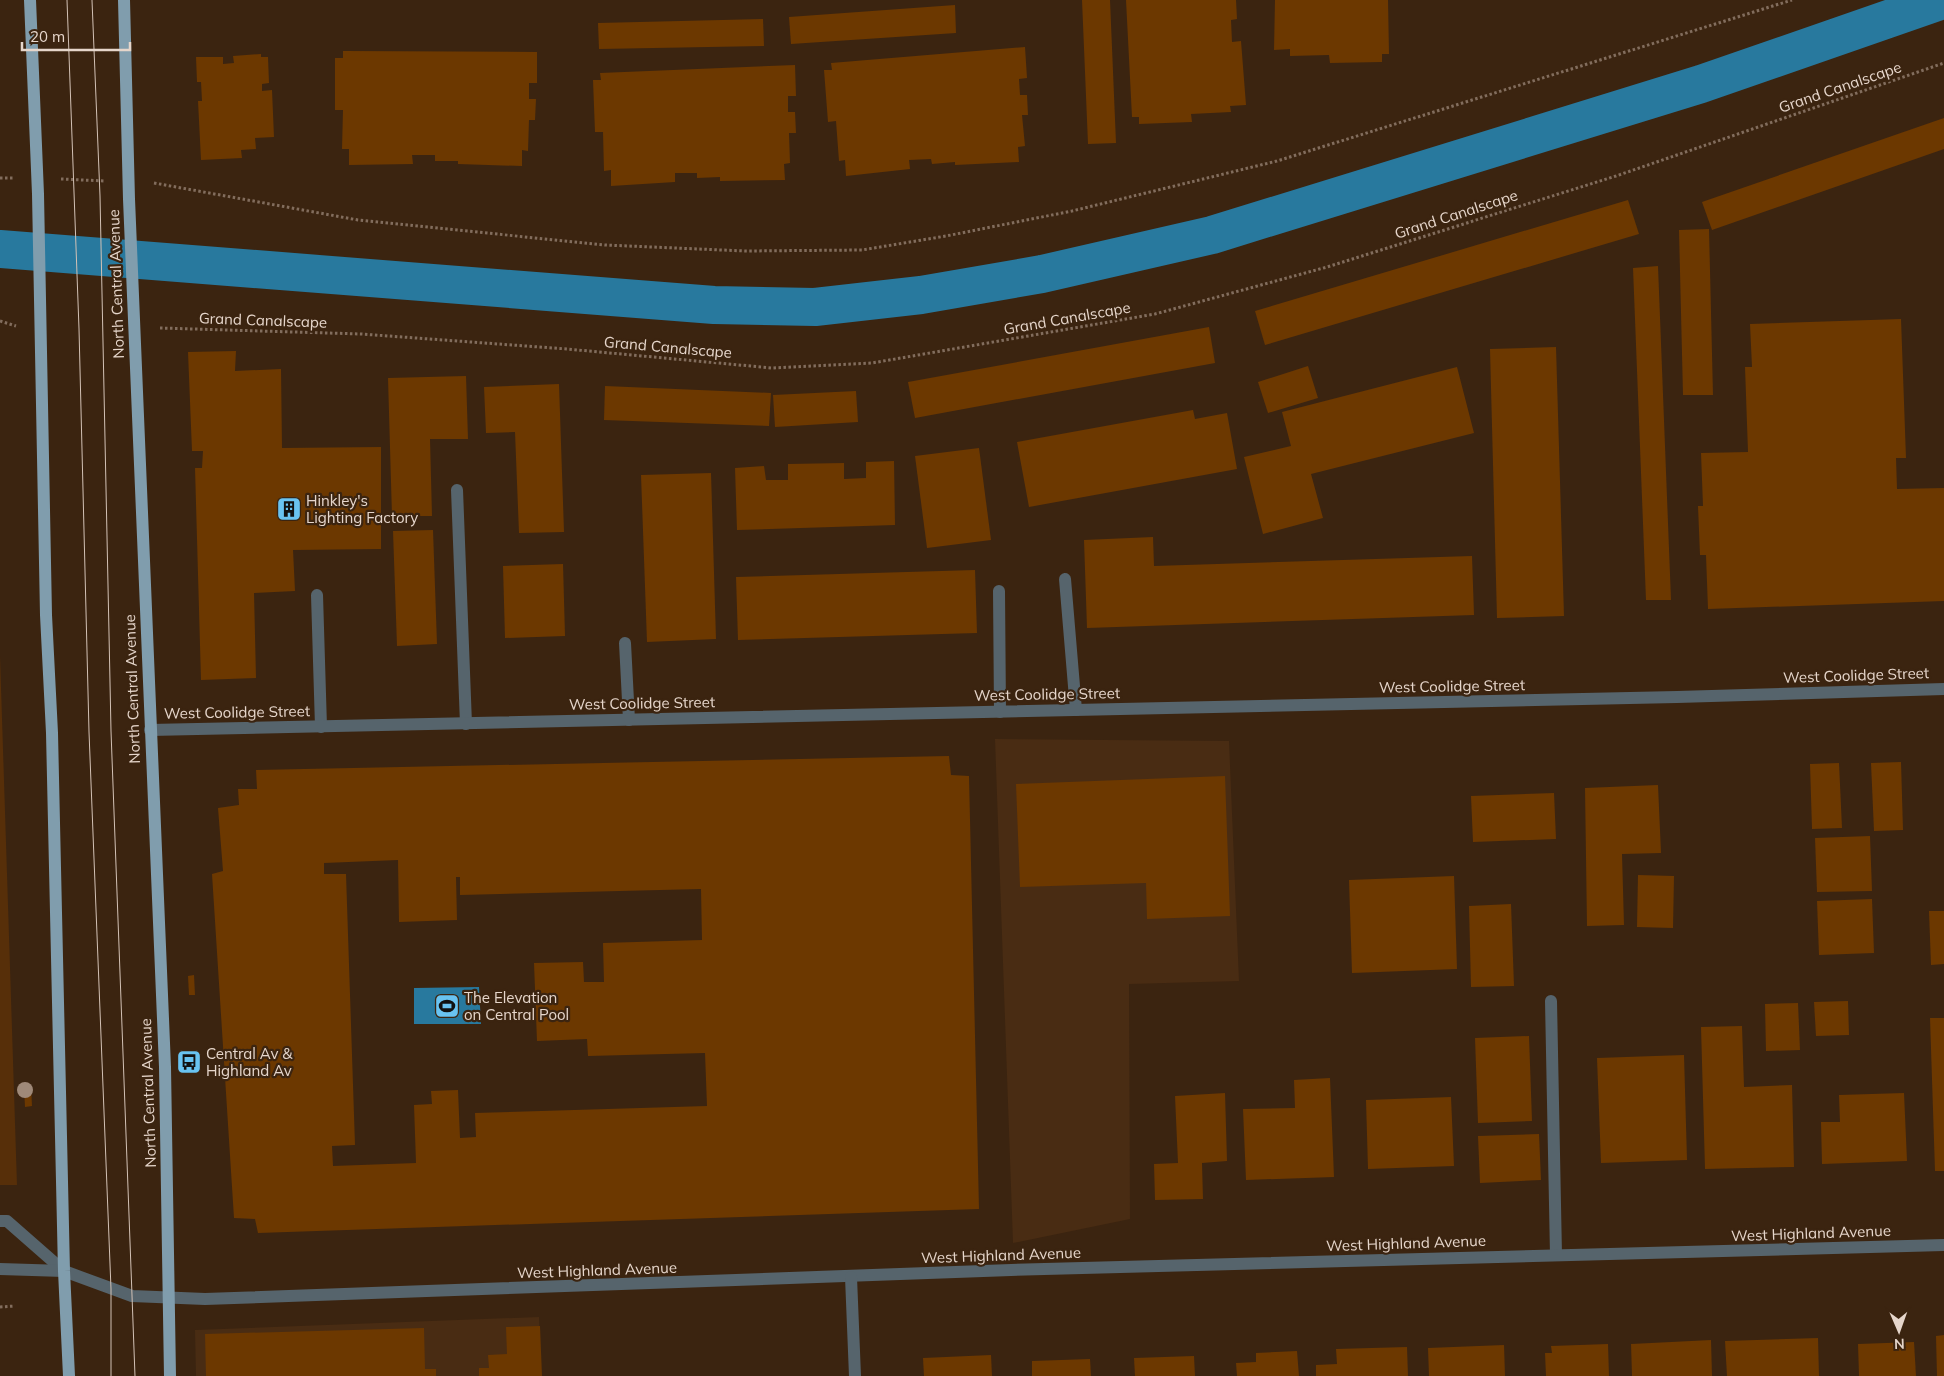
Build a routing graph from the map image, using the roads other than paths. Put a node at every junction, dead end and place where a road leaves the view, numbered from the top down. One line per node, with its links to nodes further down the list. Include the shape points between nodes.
1 (30, 0): 20 (main road, via 38,179 45,595 52,734)
2 (124, 0): 14 (main road, North Central Avenue, via 128,199)
3 (457, 490): 12 (street)
4 (1065, 578): 9 (street)
5 (999, 591): 10 (street)
6 (317, 594): 13 (street)
7 (625, 643): 11 (street)
8 (1944, 689): 9 (street, West Coolidge Street)
9 (1076, 710): 10 (street, West Coolidge Street)
10 (1000, 712): 11 (street, West Coolidge Street)
11 (629, 720): 12 (street, West Coolidge Street)
12 (466, 724): 13 (street, West Coolidge Street)
13 (321, 727): 14 (street, West Coolidge Street)
14 (150, 730): 22 (main road, North Central Avenue, via 165,1067)
15 (1551, 1001): 18 (street)
16 (0, 1221): 20 (street, via 7,1221)
17 (1944, 1245): 18 (street, West Highland Avenue)
18 (1556, 1256): 21 (street, West Highland Avenue, via 1002,1270)
19 (0, 1269): 20 (street)
20 (64, 1271): 22 (street, West Highland Avenue, via 132,1296); 23 (main road)
21 (851, 1277): 22 (street, West Highland Avenue, via 420,1293); 25 (street)
22 (169, 1298): 24 (main road, North Central Avenue)
23 (69, 1376)
24 (170, 1376)
25 (855, 1376)

